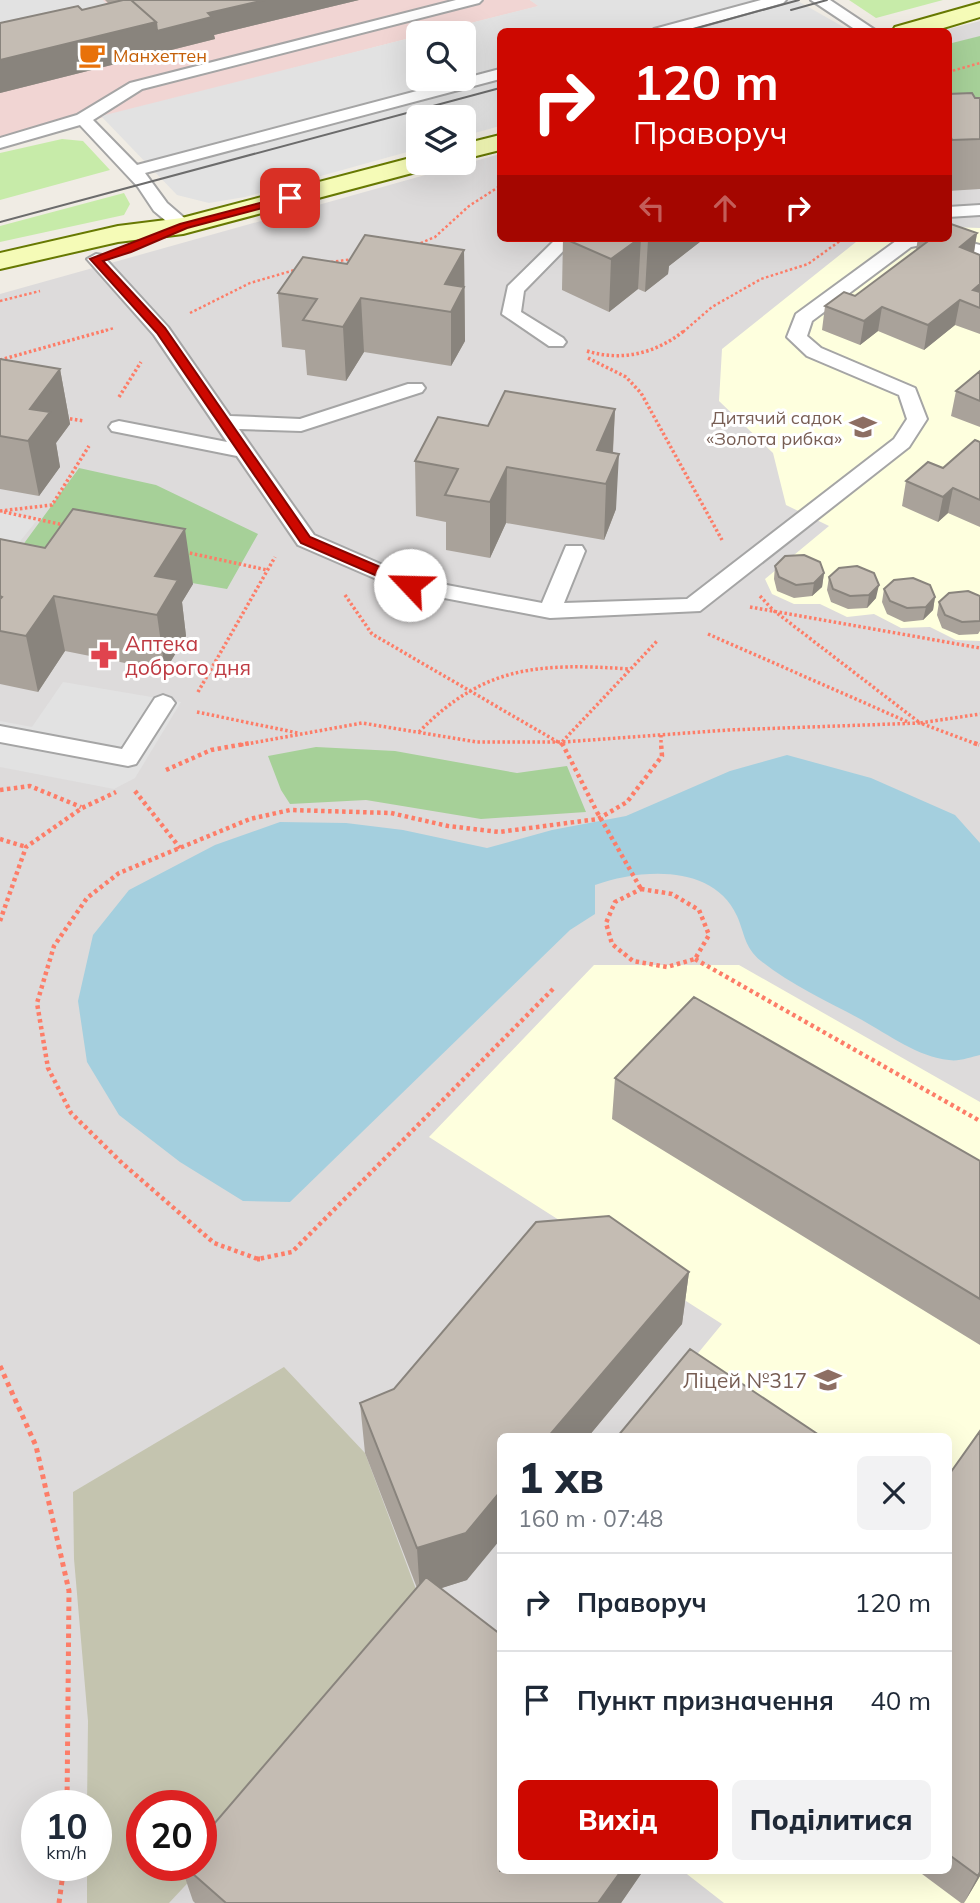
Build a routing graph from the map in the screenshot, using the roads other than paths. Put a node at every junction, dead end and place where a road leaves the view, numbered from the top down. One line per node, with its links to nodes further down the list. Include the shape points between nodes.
1 (474, 0): 9 (lane, via 136,86)
2 (778, 0): 5 (lane)
3 (819, 0): 6 (lane)
4 (980, 10): 7 (main road)
5 (675, 28)
6 (864, 28)
7 (917, 28)
8 (497, 75): 14 (lane)
9 (83, 119): 10 (lane); 14 (lane)
10 (0, 143)
11 (497, 143): 12 (main road)
12 (476, 149)
13 (406, 167): 17 (main road)
14 (134, 171): 17 (lane, via 160,207)
15 (980, 210): 16 (lane)
16 (952, 212)
17 (183, 226): 22 (main road); 23 (main road, via 118,234)
18 (563, 242): 25 (lane, via 515,290 511,314)
19 (906, 242): 31 (lane, via 803,318 797,337 814,352 908,392 917,419 902,443 692,606)
20 (948, 242): 21 (lane)
21 (980, 250)
22 (96, 259): 24 (main road); 27 (lane, via 155,325)
23 (0, 261)
24 (0, 284)
25 (556, 342)
26 (415, 388): 27 (lane, via 301,425)
27 (225, 422): 29 (lane)
28 (111, 426): 29 (lane)
29 (245, 451): 31 (lane, via 306,540 410,585)
30 (575, 551): 31 (lane)
31 (550, 611)
32 (163, 703): 33 (lane, via 128,758)
33 (0, 734)

